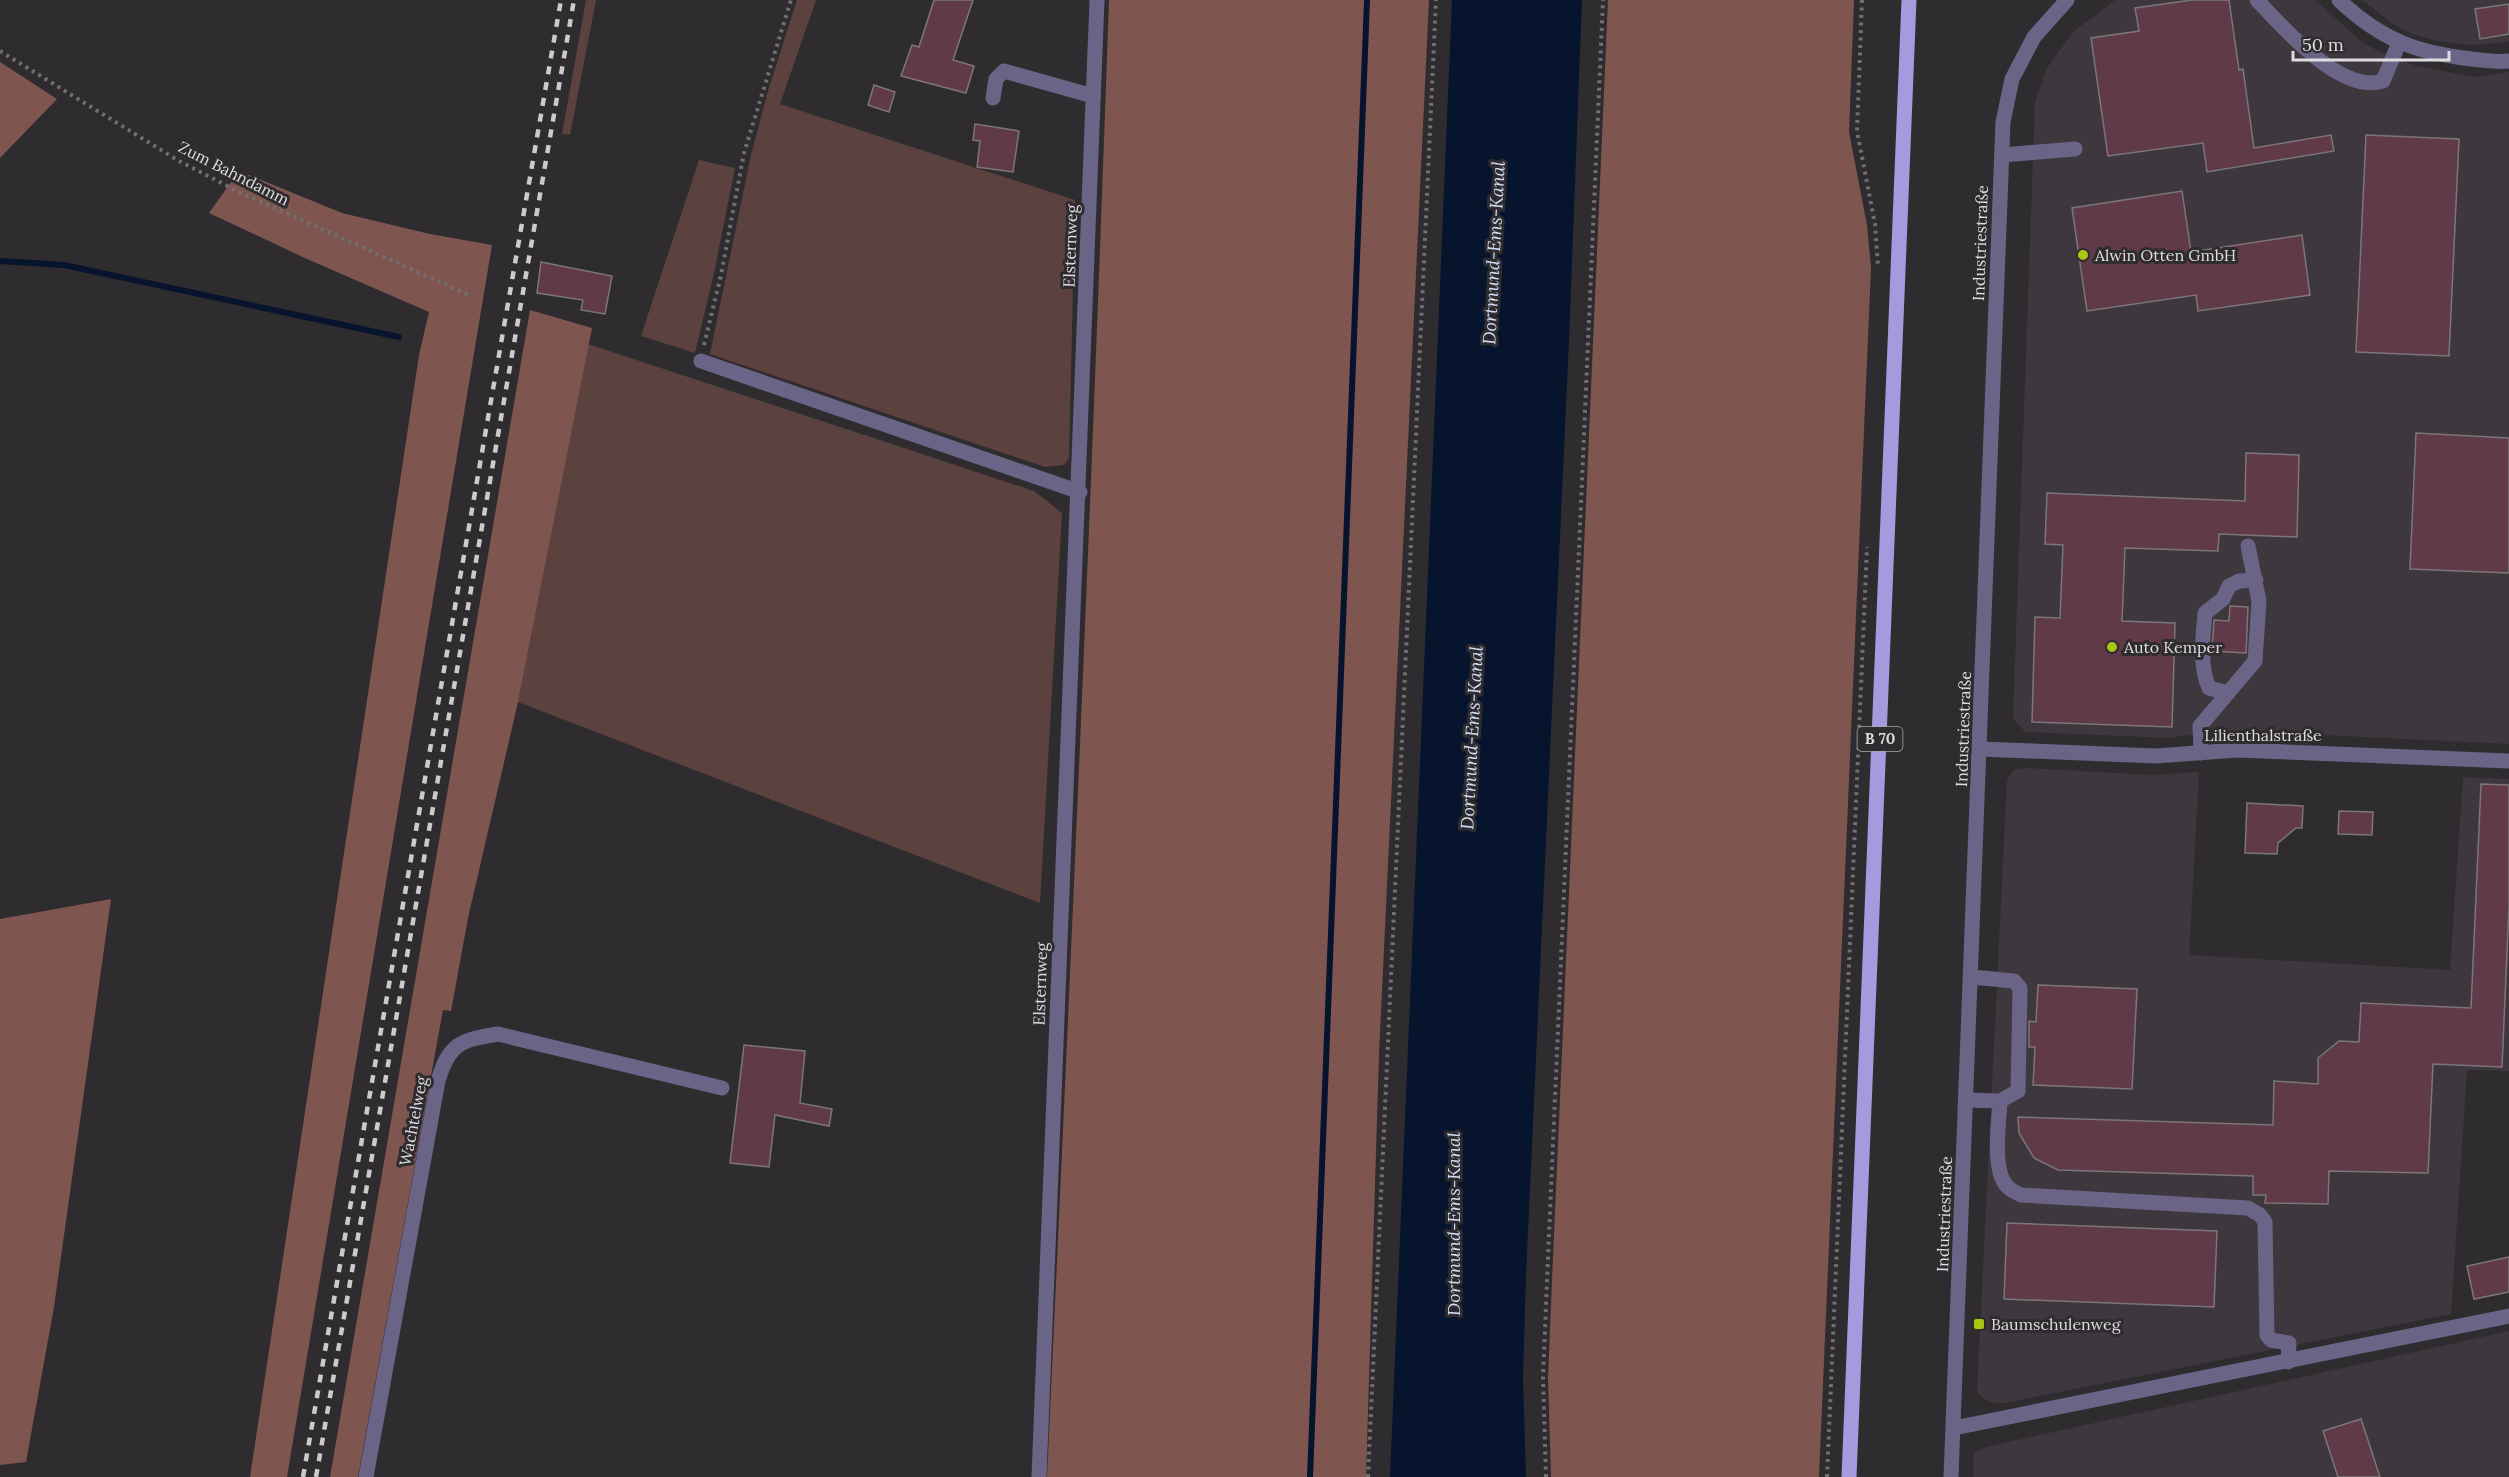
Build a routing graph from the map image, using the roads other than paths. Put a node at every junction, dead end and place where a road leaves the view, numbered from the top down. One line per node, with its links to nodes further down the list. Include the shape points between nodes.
1 (1097, 0): 8 (street, Elsternweg)
2 (1909, 0): 29 (main road, B 70)
3 (2067, 0): 11 (street, Industriestraße, via 2034,37 2012,79)
4 (2256, 0): 6 (street, via 2299,44 2350,79 2373,84 2383,81)
5 (2339, 0): 6 (street, via 2369,27)
6 (2399, 43): 7 (street, via 2437,56)
7 (2509, 61)
8 (1093, 96): 9 (street, via 1004,71 996,79); 13 (street, Elsternweg)
9 (993, 98)
10 (2075, 149): 11 (street)
11 (2002, 155): 17 (street, Industriestraße)
12 (701, 361): 13 (street)
13 (1080, 492): 28 (street, Elsternweg)
14 (2248, 546): 15 (street)
15 (2256, 580): 16 (street, via 2259,601 2255,661); 16 (street, via 2229,586 2223,599 2205,613 2204,676 2209,688)
16 (2228, 693): 18 (street, via 2200,726)
17 (1981, 749): 18 (street, Lilienthalstraße, via 2156,756); 20 (street, Industriestraße)
18 (2202, 753): 19 (street, Lilienthalstraße, via 2237,750)
19 (2509, 761)
20 (1972, 977): 22 (street, Industriestraße); 23 (street, via 2014,981 2020,988 2018,1091)
21 (722, 1088): 27 (street, Wachtelweg, via 498,1034 472,1038 454,1047 444,1061 438,1081)
22 (1967, 1100): 23 (street); 26 (street, Industriestraße)
23 (2000, 1101): 25 (street, via 2000,1174 2007,1187 2021,1195 2248,1208 2260,1215 2265,1222 2267,1335 2271,1340 2289,1343)
24 (2509, 1316): 25 (street)
25 (2288, 1362): 26 (street)
26 (1954, 1428): 30 (street, Industriestraße)
27 (366, 1477)
28 (1039, 1477)
29 (1849, 1477)
30 (1952, 1477)

